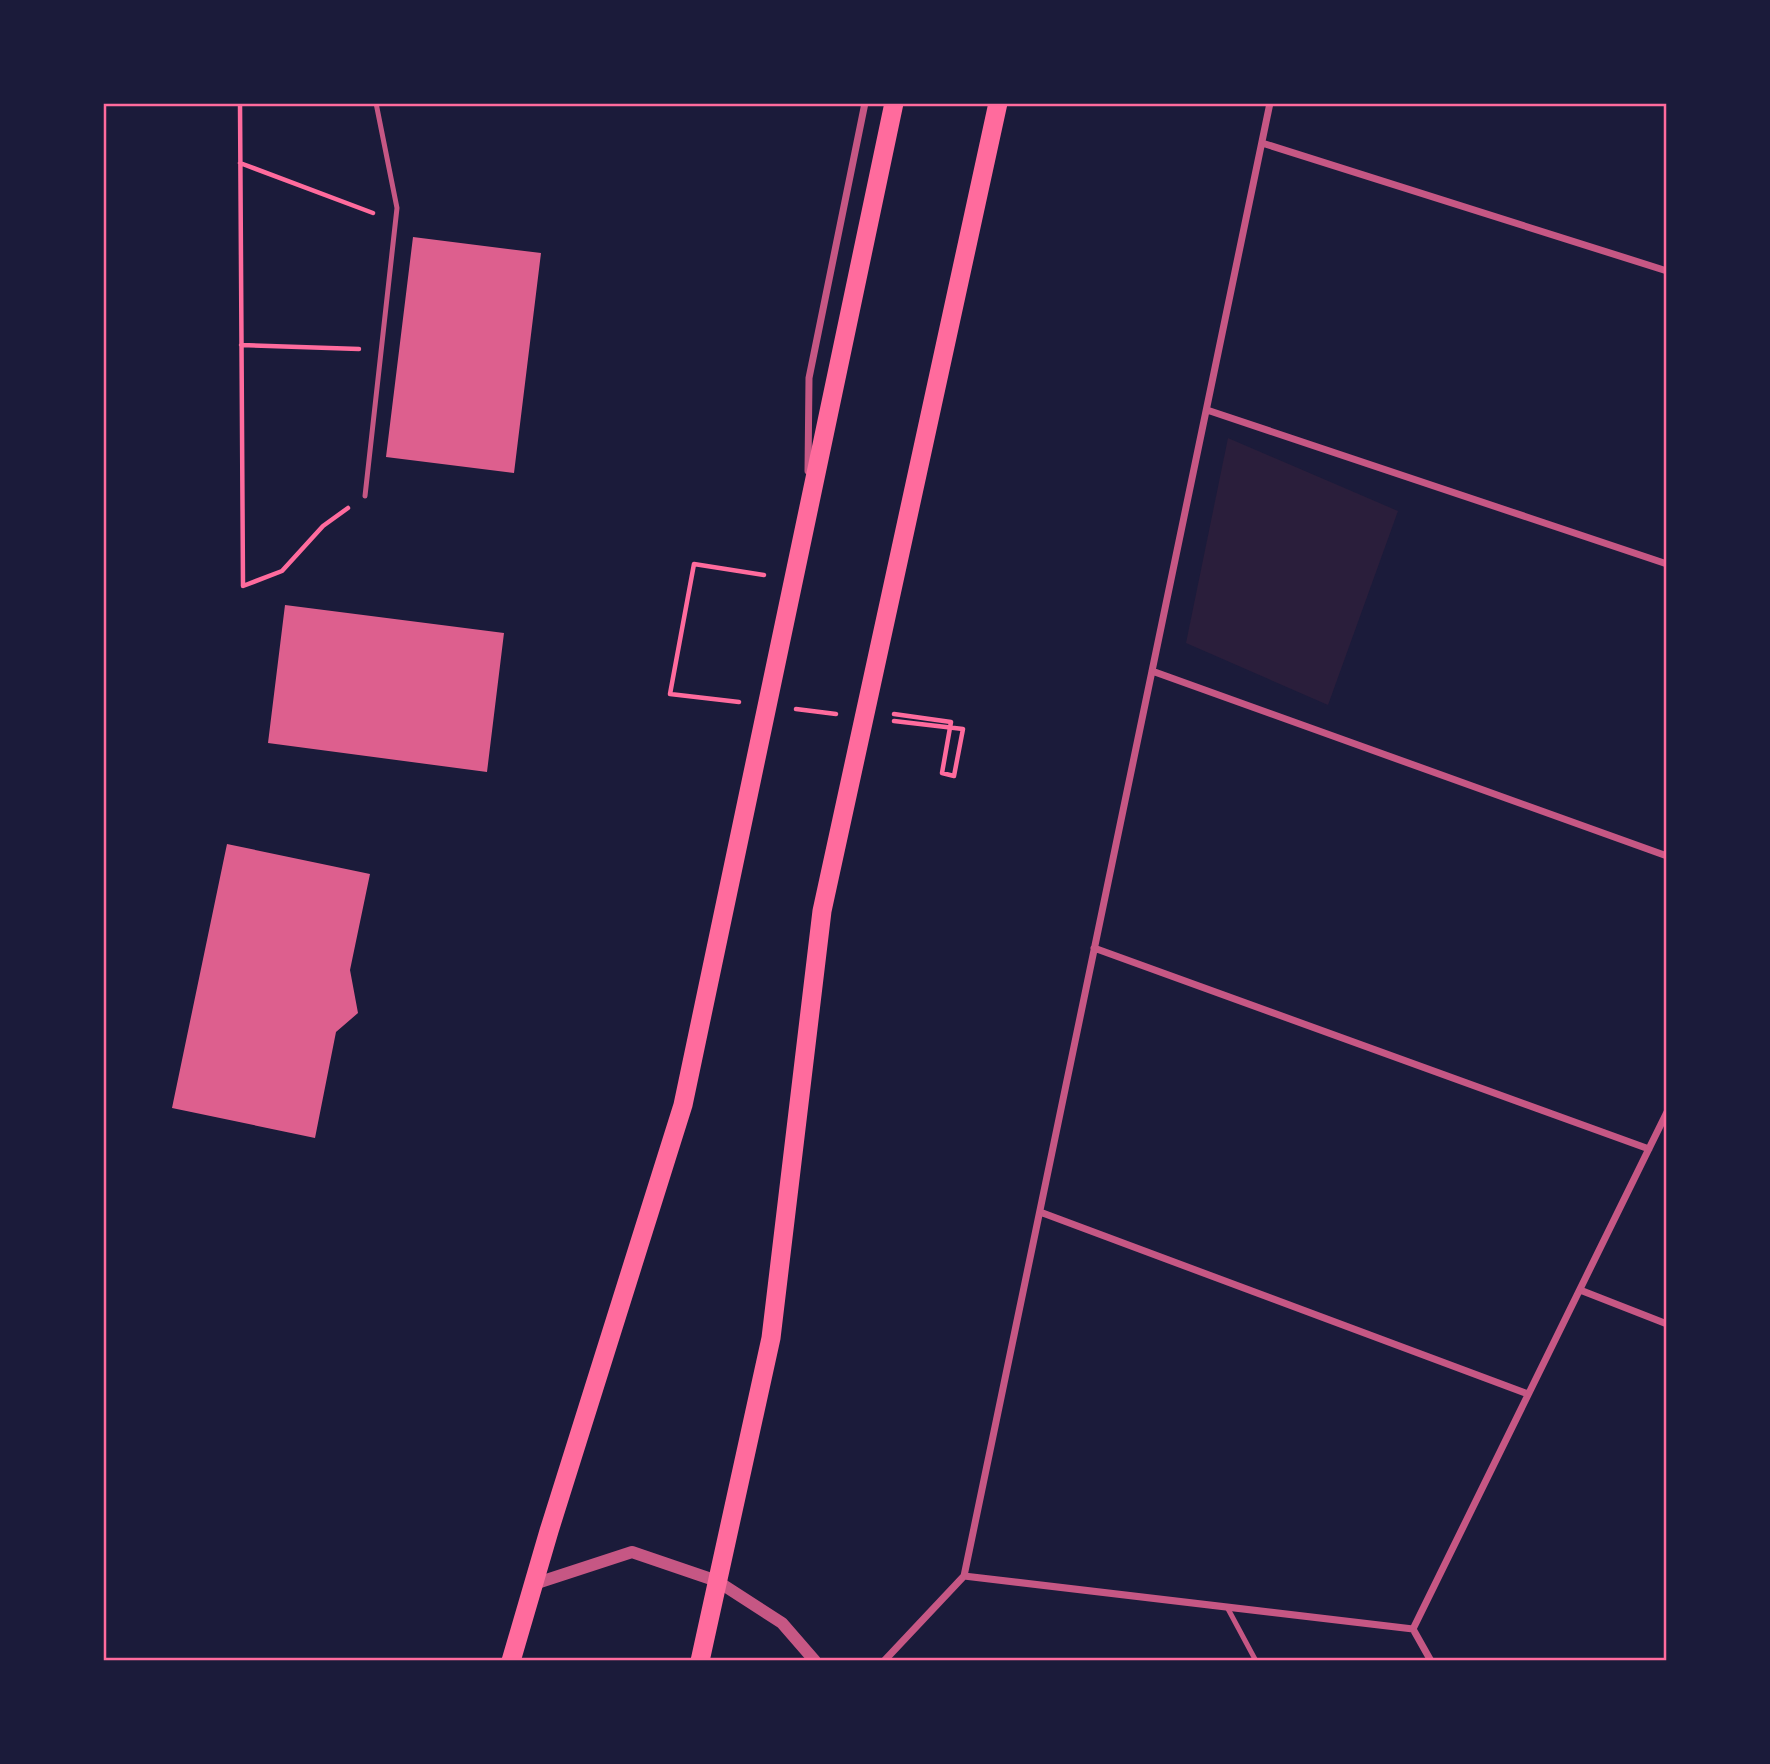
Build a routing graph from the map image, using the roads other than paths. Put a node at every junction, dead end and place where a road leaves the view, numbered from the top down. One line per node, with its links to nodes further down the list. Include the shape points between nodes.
1 (376, 103): 9 (lane, via 397,208)
2 (865, 103): 10 (street, via 809,378)
3 (894, 103): 10 (highway)
4 (998, 103): 22 (highway, via 822,911 771,1338)
5 (1270, 103): 6 (street)
6 (1262, 143): 7 (street); 8 (street)
7 (1667, 271)
8 (1207, 410): 11 (street); 12 (street)
9 (365, 496)
10 (808, 512): 23 (highway, via 683,1105)
11 (1667, 564)
12 (1152, 671): 13 (street); 14 (street)
13 (1667, 856)
14 (1094, 948): 16 (street); 17 (street)
15 (1667, 1112): 16 (street)
16 (1649, 1149): 18 (street)
17 (1040, 1212): 20 (street); 21 (street)
18 (1580, 1290): 19 (street); 20 (street)
19 (1667, 1325)
20 (1528, 1394): 25 (street)
21 (964, 1576): 24 (street); 29 (street)
22 (717, 1581): 23 (street, via 632,1552); 27 (highway); 28 (street, via 782,1623)
23 (534, 1584): 26 (highway)
24 (1227, 1607): 25 (street); 30 (lane)
25 (1413, 1629): 31 (street)
26 (511, 1661)
27 (700, 1661)
28 (815, 1661)
29 (884, 1661)
30 (1256, 1661)
31 (1431, 1661)

